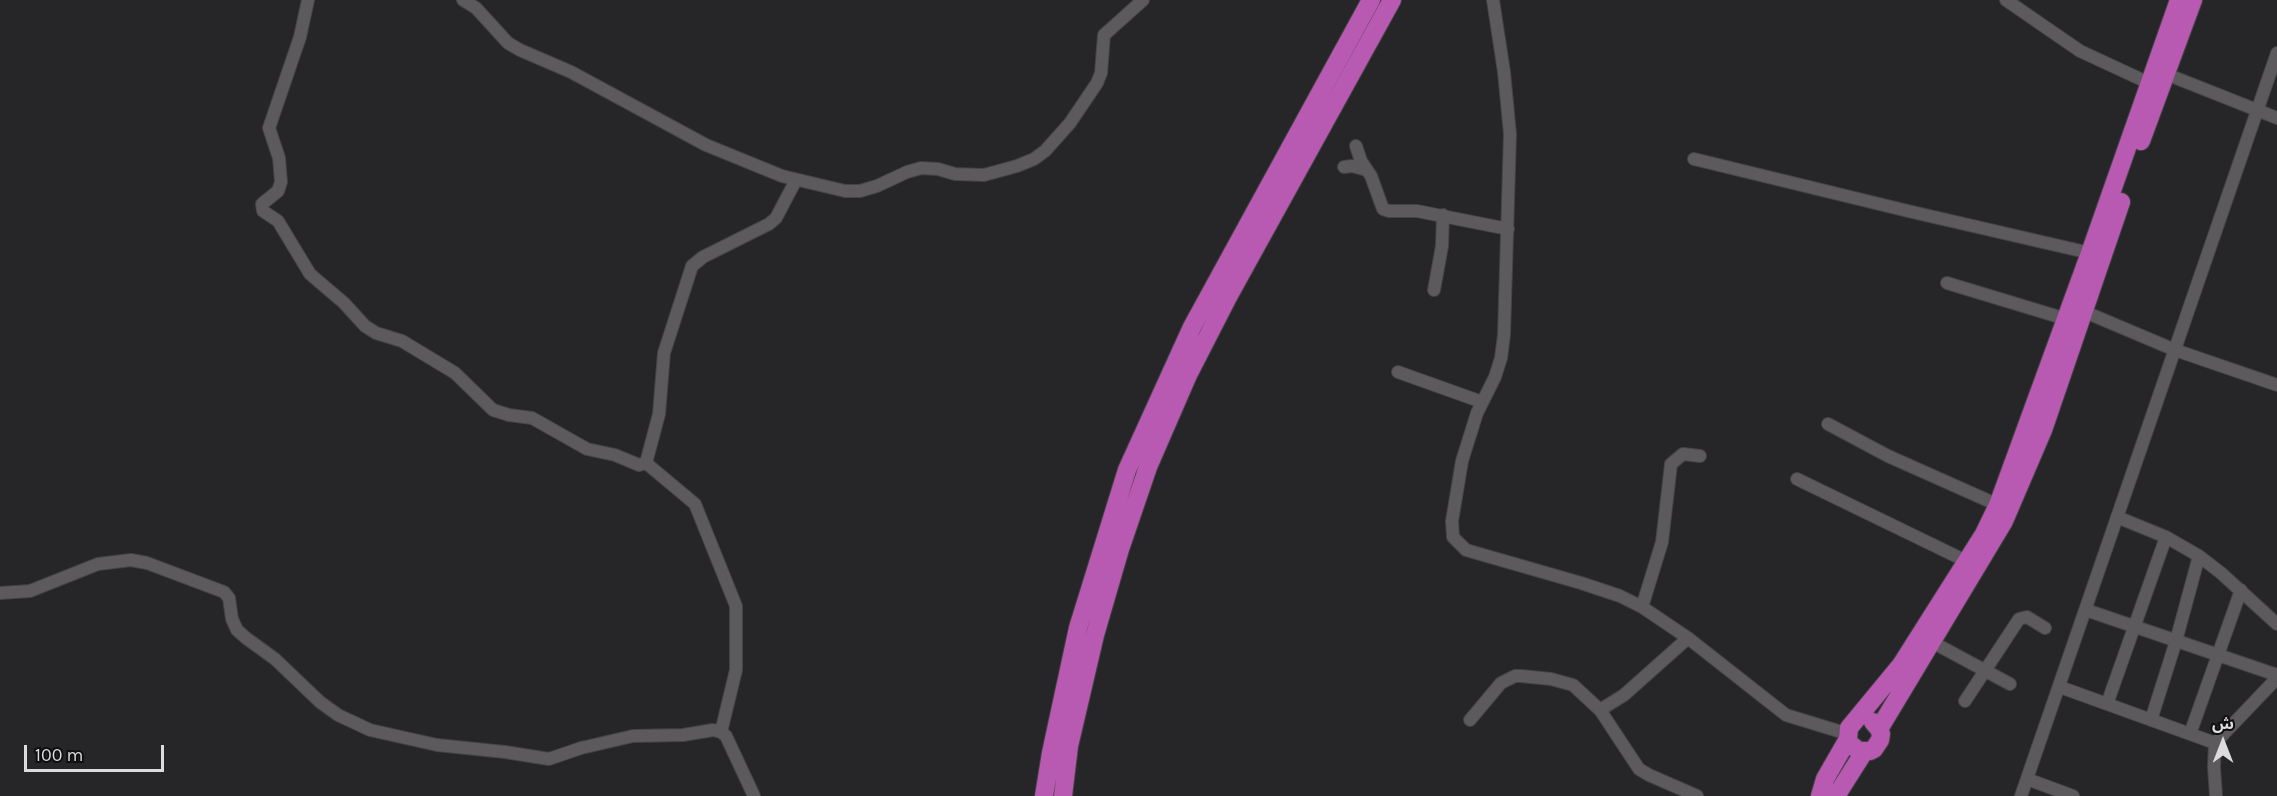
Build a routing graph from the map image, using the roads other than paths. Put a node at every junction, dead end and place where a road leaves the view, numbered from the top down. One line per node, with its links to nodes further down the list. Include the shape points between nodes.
1 (308, 0): 33 (street, via 300,37 269,128 279,158 281,182 278,191 262,204 263,211 278,221 310,274 365,326 455,373 493,410 532,418 587,448 639,465)
2 (463, 0): 19 (street, via 520,51 571,72 706,145)
3 (1143, 0): 19 (street, via 1104,35 1097,83 1070,123 1035,159 984,175 921,168 860,190 845,191)
4 (1371, 0): 68 (highway, via 1192,327 1127,470 1078,628)
5 (1392, 0): 69 (highway, via 1228,297 1148,467 1095,635 1069,746)
6 (1493, 0): 21 (street, via 1510,134)
7 (2006, 0): 12 (street, via 2080,51)
8 (2179, 0): 12 (highway)
9 (2193, 0): 11 (highway)
10 (2277, 53): 13 (street)
11 (2166, 74): 13 (street); 25 (highway)
12 (2149, 83): 22 (highway)
13 (2258, 110): 14 (street); 27 (street)
14 (2277, 118)
15 (1356, 146): 18 (street)
16 (1694, 159): 22 (street)
17 (1344, 167): 18 (street)
18 (1367, 170): 20 (street, via 1383,208)
19 (796, 180): 33 (street, via 769,224 692,266 664,353 659,414)
20 (1443, 215): 21 (street); 24 (street)
21 (1508, 229): 30 (street, via 1501,358)
22 (2090, 253): 26 (highway)
23 (1947, 283): 26 (street)
24 (1434, 291)
25 (2085, 312): 27 (street); 49 (highway, via 2043,430 2004,521)
26 (2066, 319): 35 (highway)
27 (2175, 350): 29 (street); 36 (street)
28 (1398, 372): 30 (street)
29 (2277, 385)
30 (1482, 402): 42 (street, via 1462,461 1452,530 1458,544 1477,554 1581,583)
31 (1828, 424): 35 (street, via 1888,456)
32 (1700, 456): 42 (street, via 1683,454 1671,464 1662,542)
33 (646, 463): 62 (street, via 695,504 736,606 736,670)
34 (1797, 479): 39 (street)
35 (1998, 505): 39 (highway)
36 (2117, 517): 37 (street); 43 (street)
37 (2166, 537): 38 (street); 45 (street)
38 (2199, 556): 40 (street); 48 (street)
39 (1966, 561): 61 (highway, via 1901,665)
40 (2241, 590): 44 (street); 50 (street)
41 (0, 593): 62 (street, via 30,591 98,564 131,560 147,563 224,592 237,630 320,702 370,730 410,741 549,759 633,736)
42 (1642, 607): 47 (street)
43 (2086, 610): 45 (street); 54 (street)
44 (2277, 624)
45 (2134, 626): 48 (street); 56 (street)
46 (2045, 628): 51 (street, via 2027,617 2019,619)
47 (1688, 638): 57 (street); 61 (street, via 1786,715)
48 (2176, 641): 50 (street); 59 (street)
49 (1932, 642): 51 (street); 60 (highway)
50 (2216, 654): 52 (street); 63 (street)
51 (1985, 671): 53 (street); 55 (street)
52 (2277, 676): 64 (street)
53 (2010, 684)
54 (2060, 687): 56 (street); 66 (street)
55 (1965, 700)
56 (2107, 704): 59 (street)
57 (1600, 710): 58 (street, via 1574,685 1515,676 1501,683); 70 (street, via 1639,769)
58 (1470, 720)
59 (2151, 720): 63 (street)
60 (1879, 729): 61 (highway, via 1867,720); 65 (highway, via 1878,745)
61 (1851, 731): 65 (highway, via 1854,749); 71 (highway)
62 (721, 732): 67 (street)
63 (2190, 734): 64 (street)
64 (2215, 743): 75 (street)
65 (1864, 752): 72 (highway)
66 (2027, 779): 73 (street); 74 (street)
67 (754, 796)
68 (1044, 796)
69 (1063, 796)
70 (1697, 796)
71 (1820, 796)
72 (1836, 796)
73 (2021, 796)
74 (2073, 796)
75 (2216, 796)

